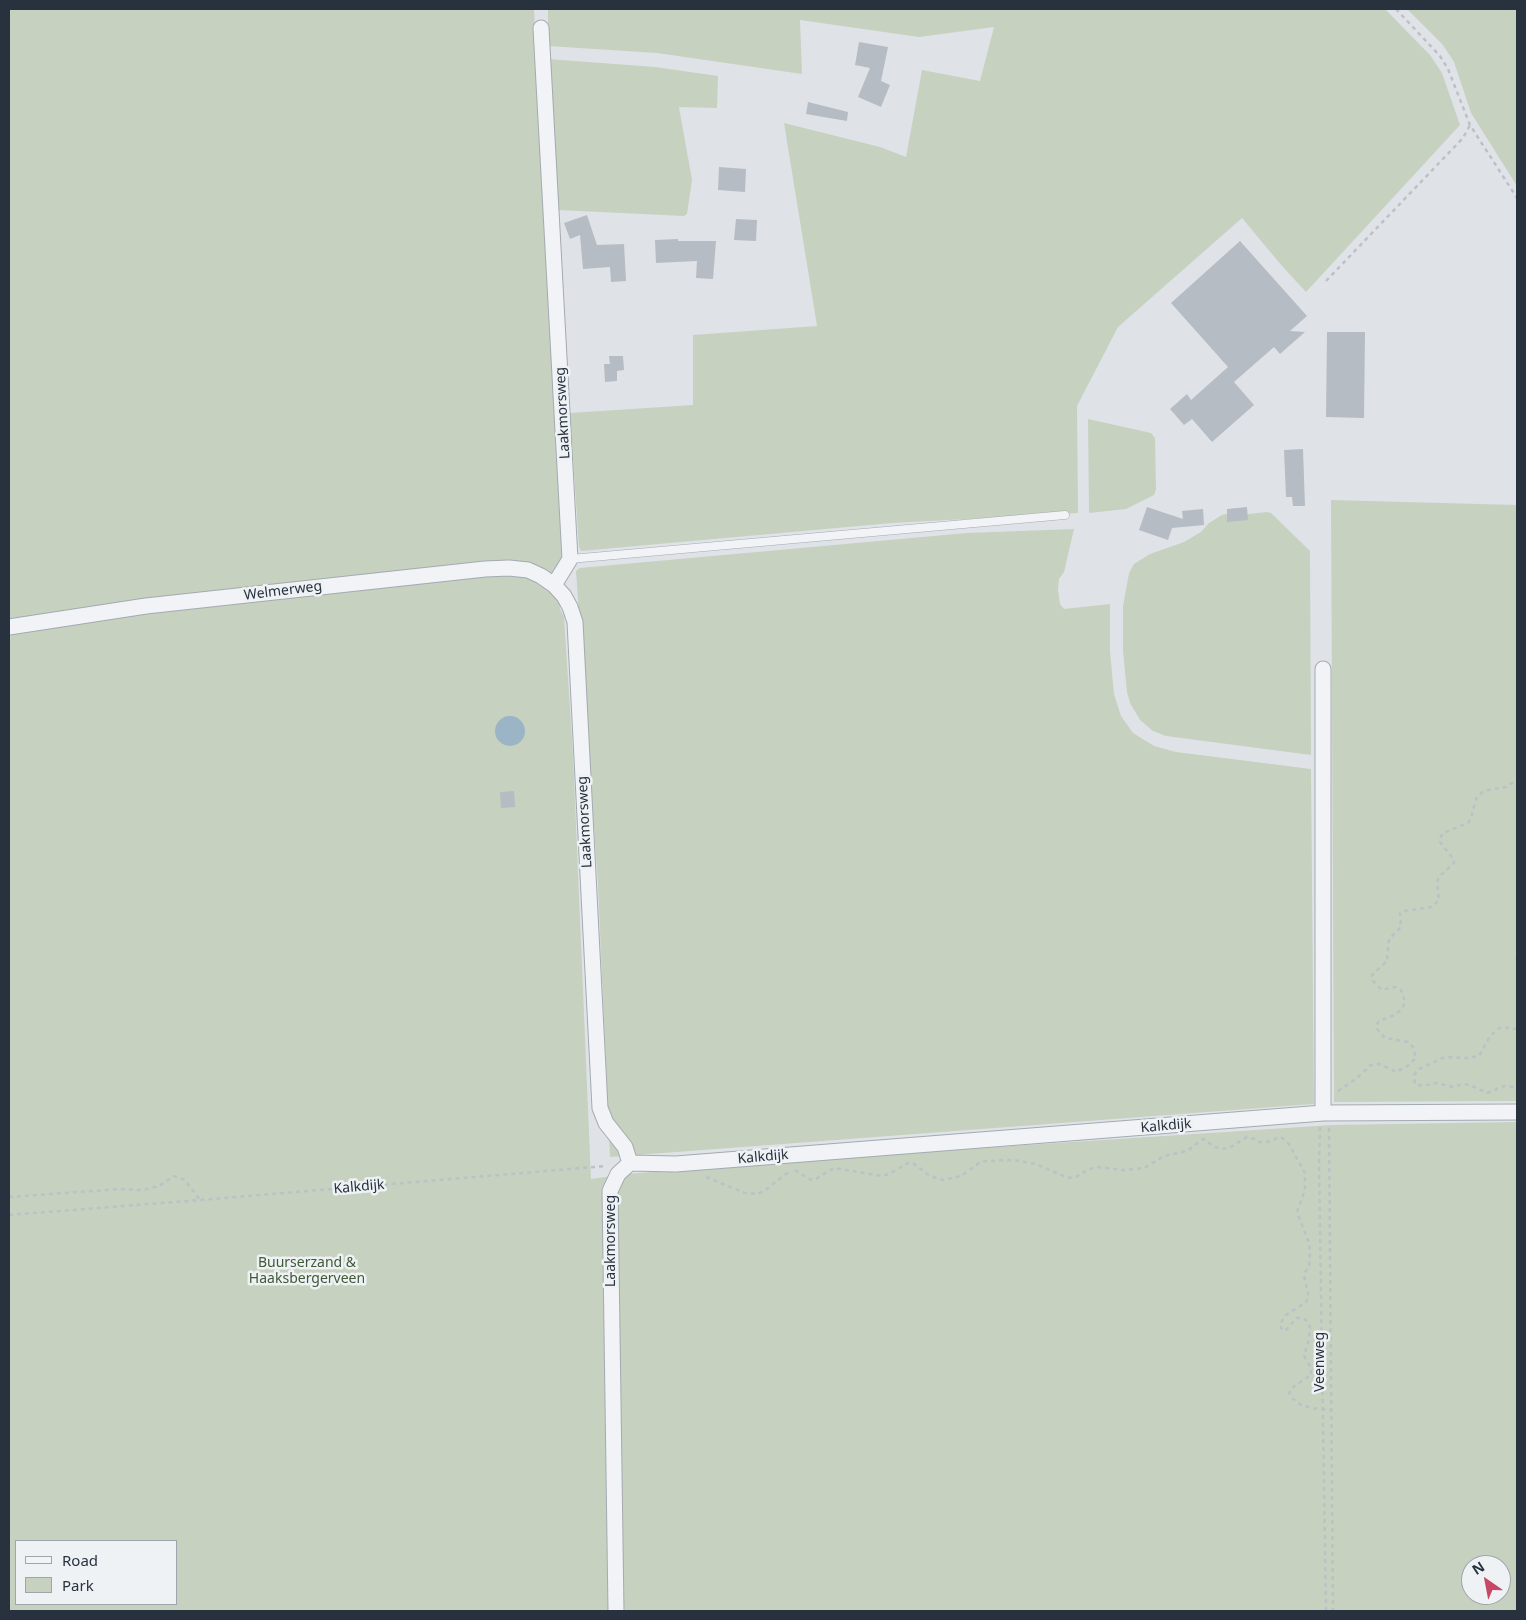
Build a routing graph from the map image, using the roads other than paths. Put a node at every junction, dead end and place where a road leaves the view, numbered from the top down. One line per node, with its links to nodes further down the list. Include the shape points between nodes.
1 (541, 28): 3 (street, Laakmorsweg)
2 (1065, 515): 3 (lane)
3 (570, 559): 4 (street)
4 (554, 585): 5 (street, Welmerweg, via 528,570 493,569 146,606); 9 (street, Laakmorsweg, via 564,596 575,622 600,1108 606,1123 625,1147)
5 (9, 627)
6 (1323, 669): 7 (street)
7 (1323, 1108): 8 (street, Kalkdijk); 9 (street, Kalkdijk, via 676,1164)
8 (1517, 1112)
9 (630, 1164): 10 (street, Laakmorsweg, via 618,1174 610,1190)
10 (616, 1611)

